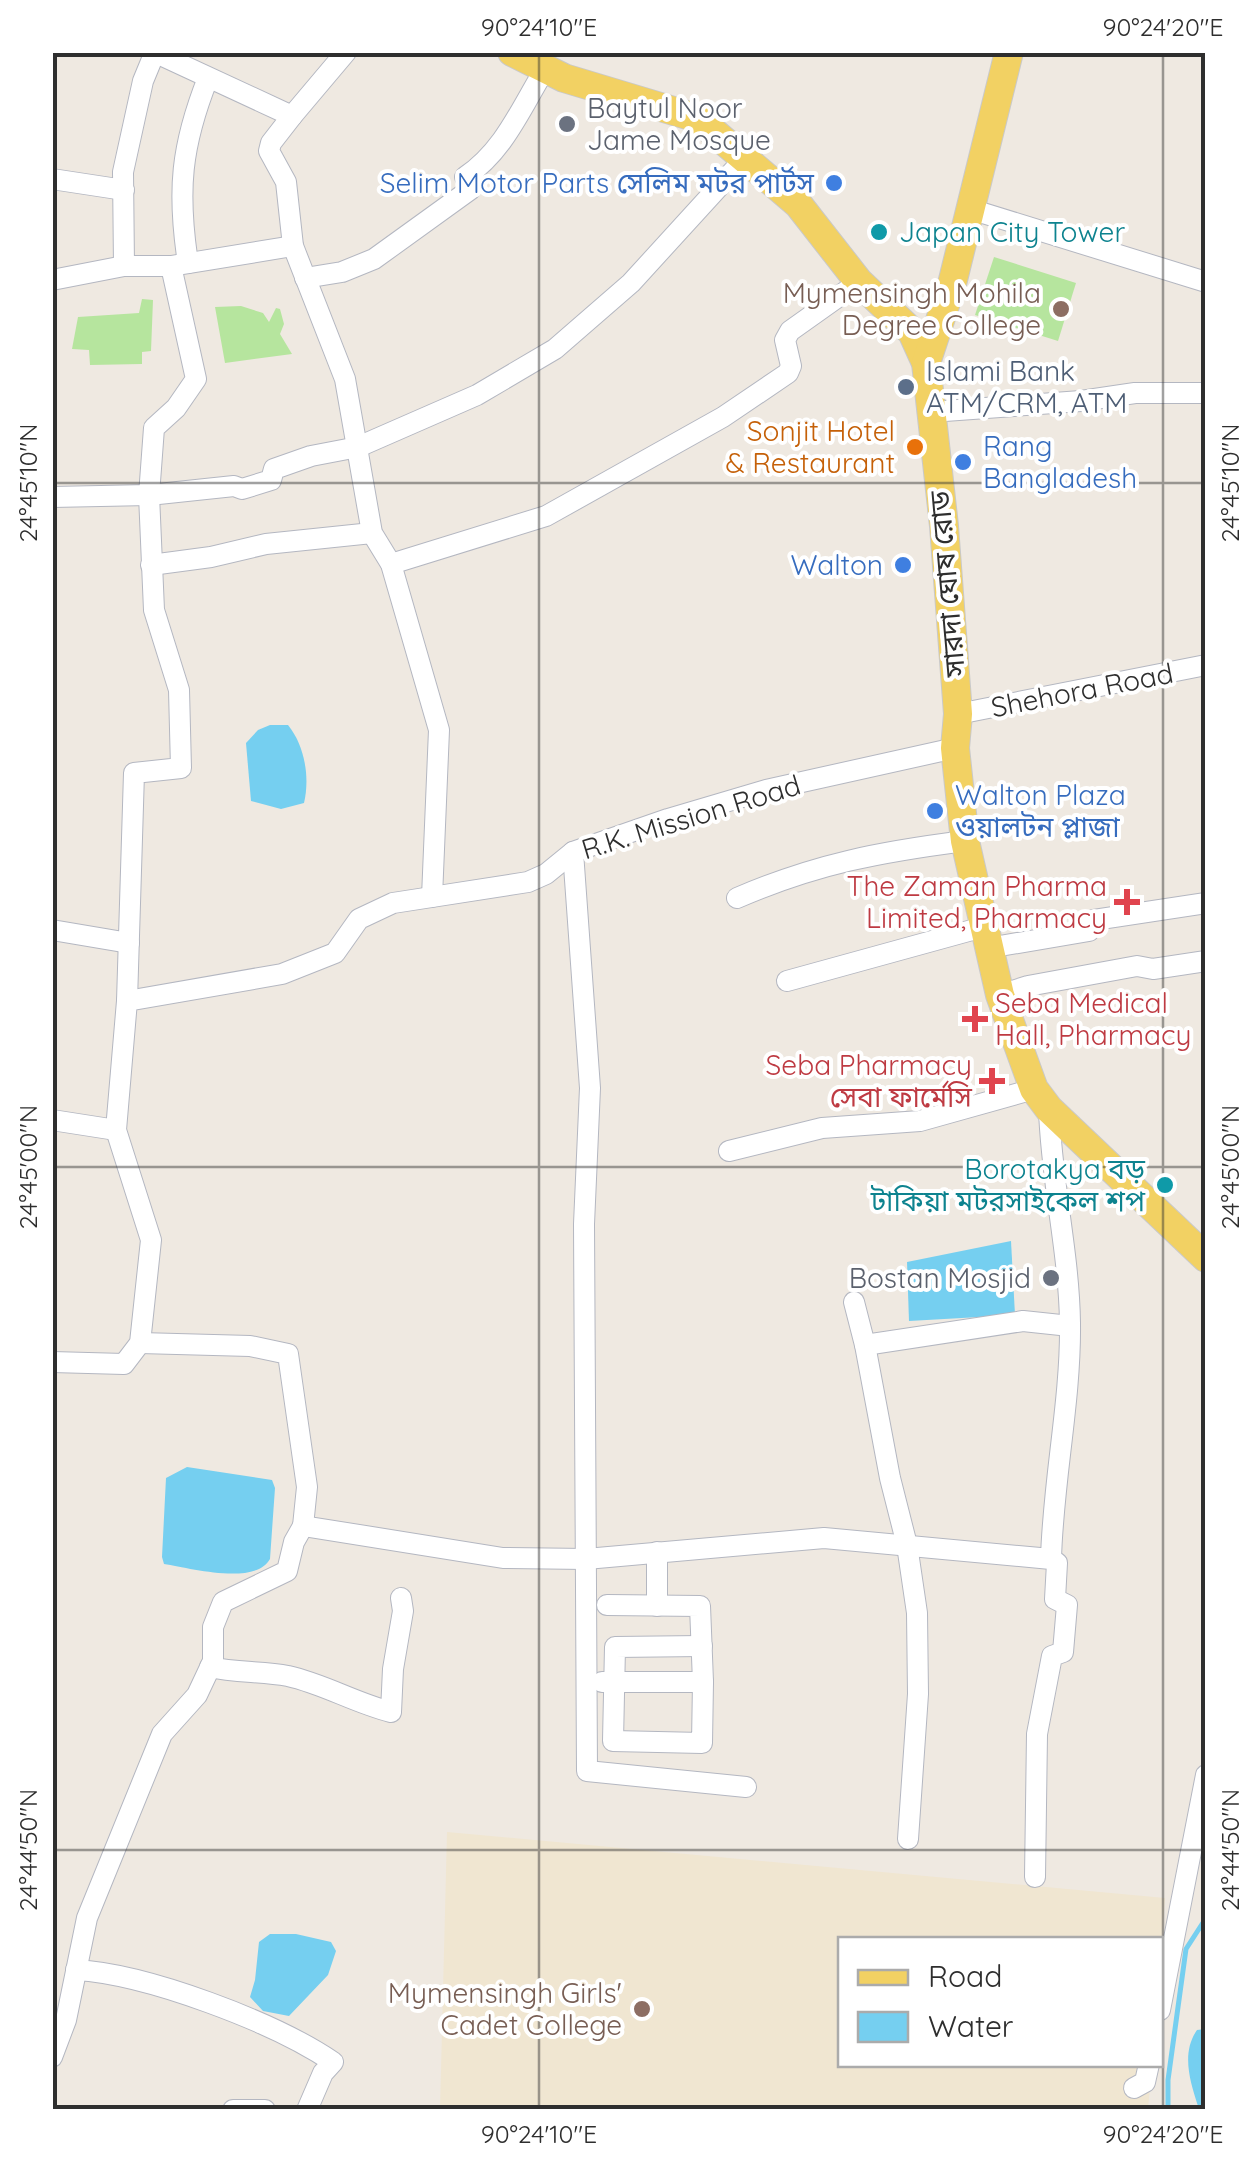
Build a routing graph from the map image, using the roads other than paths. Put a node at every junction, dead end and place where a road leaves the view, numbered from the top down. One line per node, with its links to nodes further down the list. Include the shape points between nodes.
1 (346, 52): 7 (street)
2 (1009, 52): 11 (main road)
3 (154, 53): 6 (street); 10 (street, via 133,120)
4 (516, 54): 5 (main road, সারদা ঘোষ রোড)
5 (545, 69): 8 (main road, সারদা ঘোষ রোড, via 697,118); 15 (street, via 506,138 465,178 471,189 374,259)
6 (208, 78): 7 (street); 13 (street, via 185,151)
7 (292, 116): 12 (street, via 270,151 286,182)
8 (746, 157): 17 (main road, সারদা ঘোষ রোড, via 798,204); 22 (street, via 632,283 555,349 477,395)
9 (52, 179): 10 (street)
10 (124, 190): 14 (street)
11 (970, 210): 18 (street); 19 (main road)
12 (293, 246): 13 (street); 15 (street)
13 (179, 265): 14 (street); 23 (street, via 196,379 154,428)
14 (124, 266): 16 (street)
15 (306, 278): 22 (street, via 345,379)
16 (52, 280)
17 (859, 282): 19 (main road, সারদা ঘোষ রোড, via 912,332); 26 (street, via 790,331 788,373 723,417 546,516)
18 (1206, 282)
19 (926, 362): 21 (main road, সারদা ঘোষ রোড)
20 (1206, 393): 21 (street)
21 (931, 412): 29 (main road, সারদা ঘোষ রোড)
22 (358, 447): 23 (street, via 274,469 271,480 242,489); 25 (street)
23 (149, 495): 24 (street); 27 (street)
24 (52, 497)
25 (372, 533): 26 (street); 27 (street)
26 (391, 564): 33 (street, via 439,730)
27 (151, 565): 38 (street, via 154,610 179,690 181,768 134,774)
28 (1206, 665): 29 (street, Shehora Road)
29 (958, 714): 30 (main road, সারদা ঘোষ রোড)
30 (955, 748): 31 (main road, সারদা ঘোষ রোড); 32 (street, R.K. Mission Road, via 766,790)
31 (964, 841): 34 (street, via 876,853 792,874); 37 (main road, সারদা ঘোষ রোড)
32 (573, 852): 33 (street, R.K. Mission Road, via 528,882); 56 (street, via 590,1088)
33 (432, 897): 42 (street, R.K. Mission Road, via 375,909 359,919 335,953 282,974)
34 (736, 898)
35 (1206, 903): 37 (street, via 1094,920 1088,931)
36 (52, 930): 38 (street)
37 (986, 938): 40 (street); 41 (main road, সারদা ঘোষ রোড)
38 (129, 942): 42 (street)
39 (1206, 961): 41 (street, via 1137,966)
40 (787, 981)
41 (1000, 995): 43 (main road, সারদা ঘোষ রোড)
42 (128, 1001): 45 (street)
43 (1042, 1099): 46 (street, via 822,1128); 47 (main road, সারদা ঘোষ রোড); 49 (street)
44 (52, 1120): 45 (street)
45 (116, 1130): 50 (street, via 151,1240)
46 (728, 1150)
47 (1206, 1258)
48 (854, 1302): 51 (street)
49 (1070, 1326): 51 (street, via 1023,1321); 57 (street)
50 (140, 1343): 52 (street, via 124,1364); 53 (street, via 250,1346 288,1354 305,1468)
51 (865, 1345): 54 (street)
52 (52, 1362)
53 (303, 1526): 56 (street, via 504,1558); 62 (street, via 287,1571 222,1602)
54 (907, 1545): 55 (street, via 824,1538); 57 (street); 68 (street, via 918,1694)
55 (657, 1552): 56 (street); 60 (street)
56 (586, 1559): 63 (street)
57 (1051, 1559): 69 (street, via 1057,1563 1055,1599 1067,1605 1064,1652 1052,1656 1037,1734)
58 (401, 1598): 62 (street, via 391,1712 286,1676)
59 (607, 1606): 60 (street)
60 (657, 1606): 61 (street, via 700,1606)
61 (702, 1646): 64 (street); 65 (street, via 616,1646)
62 (210, 1667): 70 (street, via 197,1695 162,1734 86,1918)
63 (585, 1682): 65 (street); 67 (street, via 587,1771)
64 (703, 1682): 65 (street); 65 (street, via 702,1743 613,1741)
65 (614, 1683)
66 (1206, 1775): 71 (street)
67 (746, 1787)
68 (908, 1838)
69 (1035, 1877)
70 (76, 1970): 72 (street); 77 (street, via 178,1992 305,2044 333,2062)
71 (1163, 1995)
72 (52, 2056)
73 (1148, 2067): 74 (street, via 1145,2082)
74 (1134, 2088)
75 (233, 2110): 76 (street)
76 (266, 2110)
77 (307, 2110)

